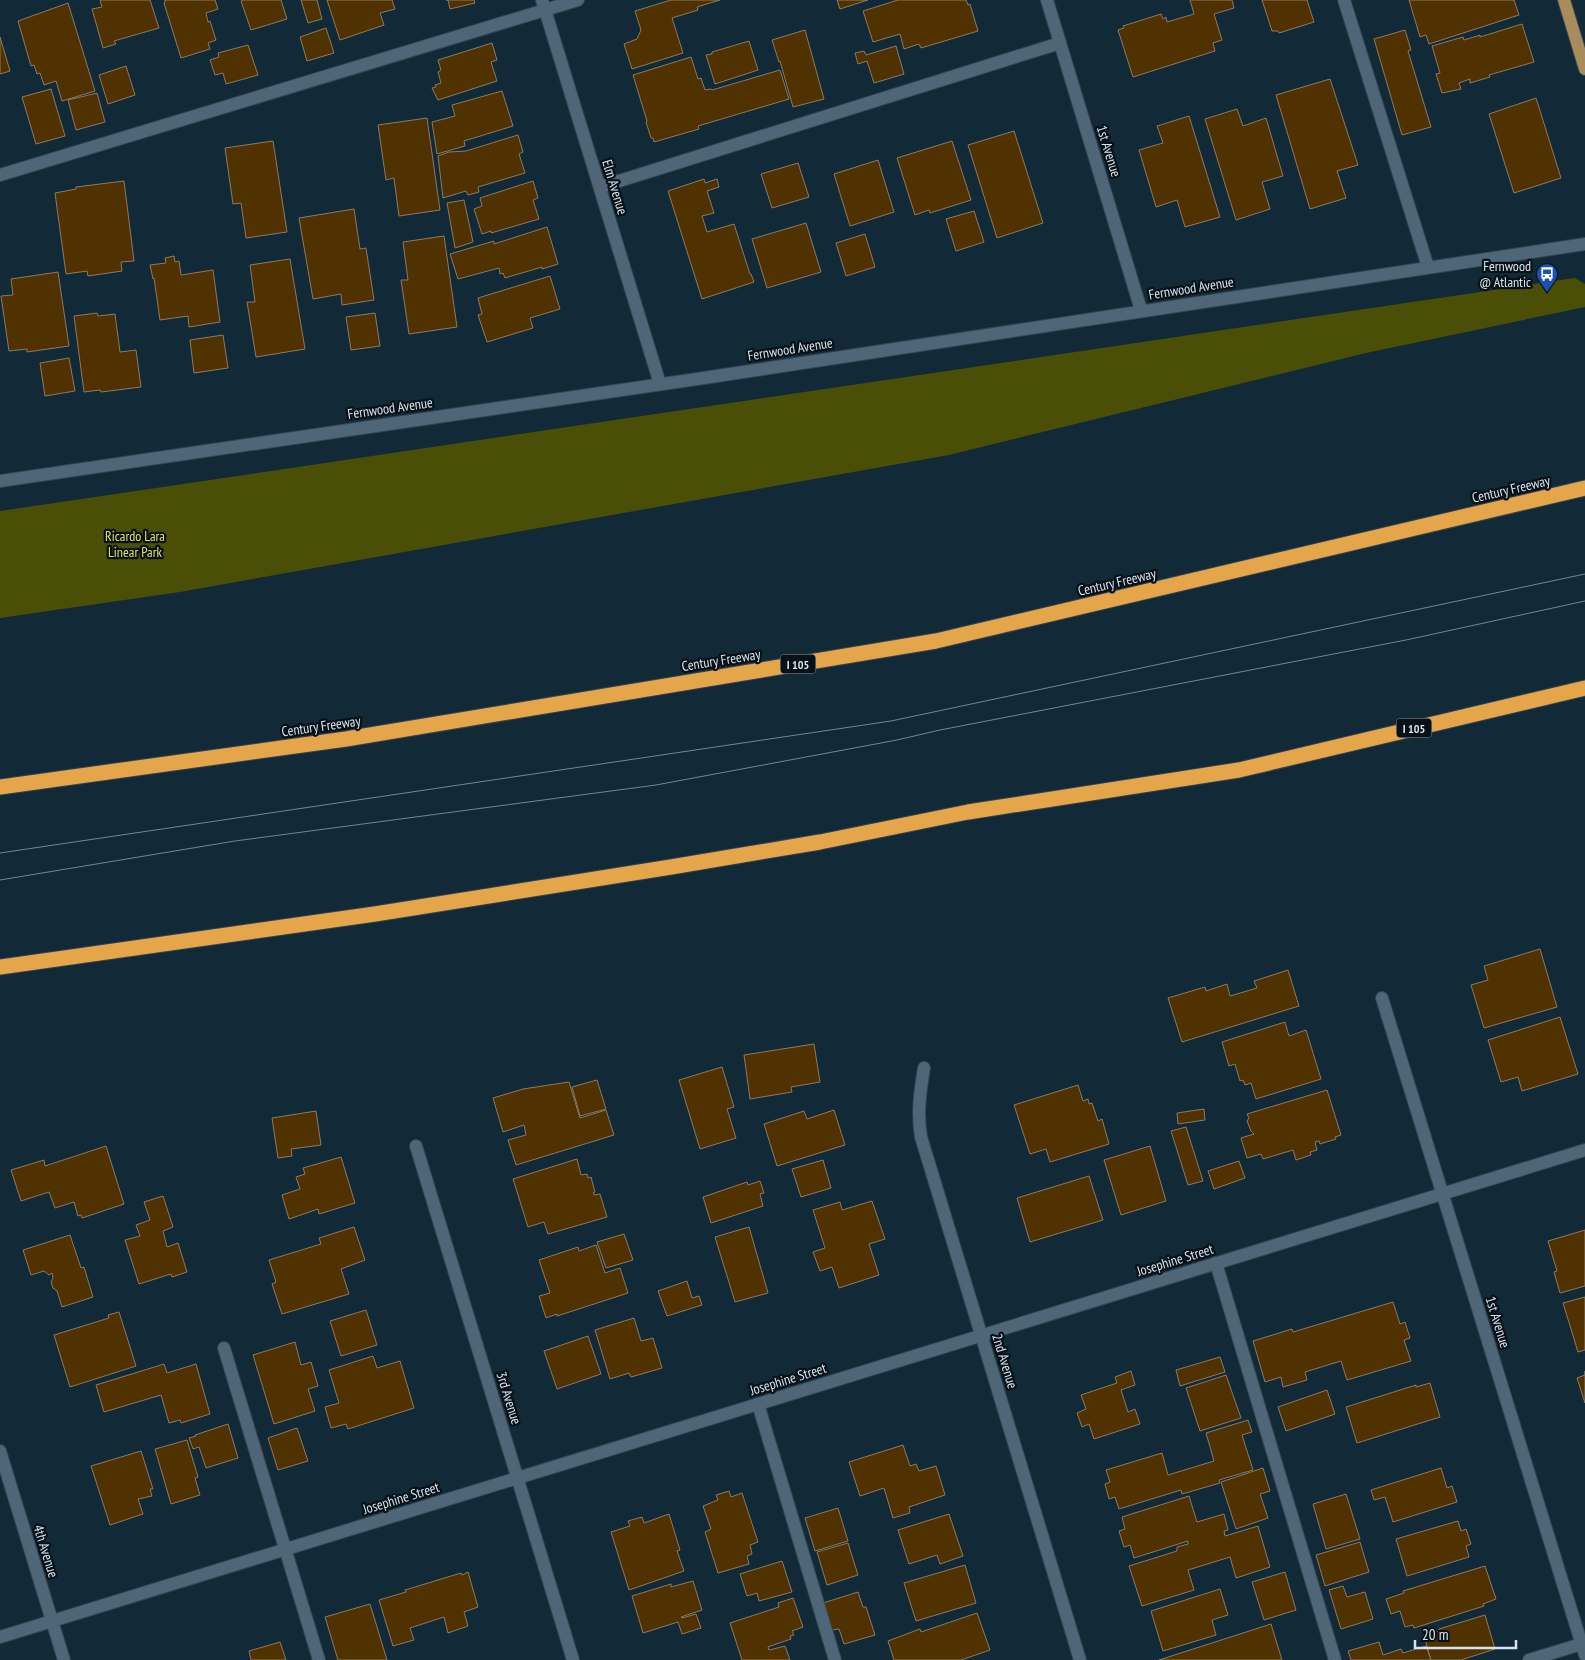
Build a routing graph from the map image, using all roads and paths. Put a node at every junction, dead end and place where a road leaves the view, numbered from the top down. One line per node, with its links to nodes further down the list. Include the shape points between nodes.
1 (578, 0): 5 (street)
2 (1047, 0): 6 (street, 1st Avenue)
3 (1344, 0): 11 (street)
4 (1564, 0): 7 (main road)
5 (544, 5): 8 (street); 9 (street, Elm Avenue)
6 (1060, 43): 9 (street); 12 (street, 1st Avenue)
7 (1585, 69)
8 (0, 175)
9 (600, 187): 13 (street, Elm Avenue)
10 (1585, 244): 11 (street, Fernwood Avenue)
11 (1428, 267): 12 (street, Fernwood Avenue)
12 (1141, 310): 13 (street, Fernwood Avenue)
13 (660, 384): 14 (street, Fernwood Avenue)
14 (0, 481)
15 (1585, 488): 17 (highway, Century Freeway / I 105, via 936,641 346,739)
16 (1585, 688): 18 (highway, I 105, via 1239,770 968,812 820,842 671,867 375,914)
17 (0, 788)
18 (0, 967)
19 (1382, 998): 23 (street, 1st Avenue)
20 (924, 1068): 25 (street, 2nd Avenue, via 918,1101 921,1137)
21 (416, 1146): 29 (street, 3rd Avenue)
22 (1585, 1150): 23 (street, Josephine Street)
23 (1443, 1194): 24 (street, Josephine Street); 33 (street, 1st Avenue)
24 (1216, 1263): 25 (street, Josephine Street); 39 (street)
25 (982, 1335): 27 (street, Josephine Street); 38 (street, 2nd Avenue)
26 (224, 1348): 30 (street)
27 (758, 1404): 29 (street, Josephine Street); 37 (street)
28 (0, 1451): 31 (street, 4th Avenue)
29 (517, 1478): 30 (street, Josephine Street); 36 (street, 3rd Avenue)
30 (285, 1549): 31 (street, Josephine Street); 35 (street)
31 (52, 1621): 32 (street, Josephine Street); 34 (street, 4th Avenue)
32 (0, 1637)
33 (1584, 1647): 40 (street)
34 (64, 1660)
35 (319, 1660)
36 (573, 1660)
37 (835, 1660)
38 (1080, 1660)
39 (1335, 1660)
40 (1529, 1660)

